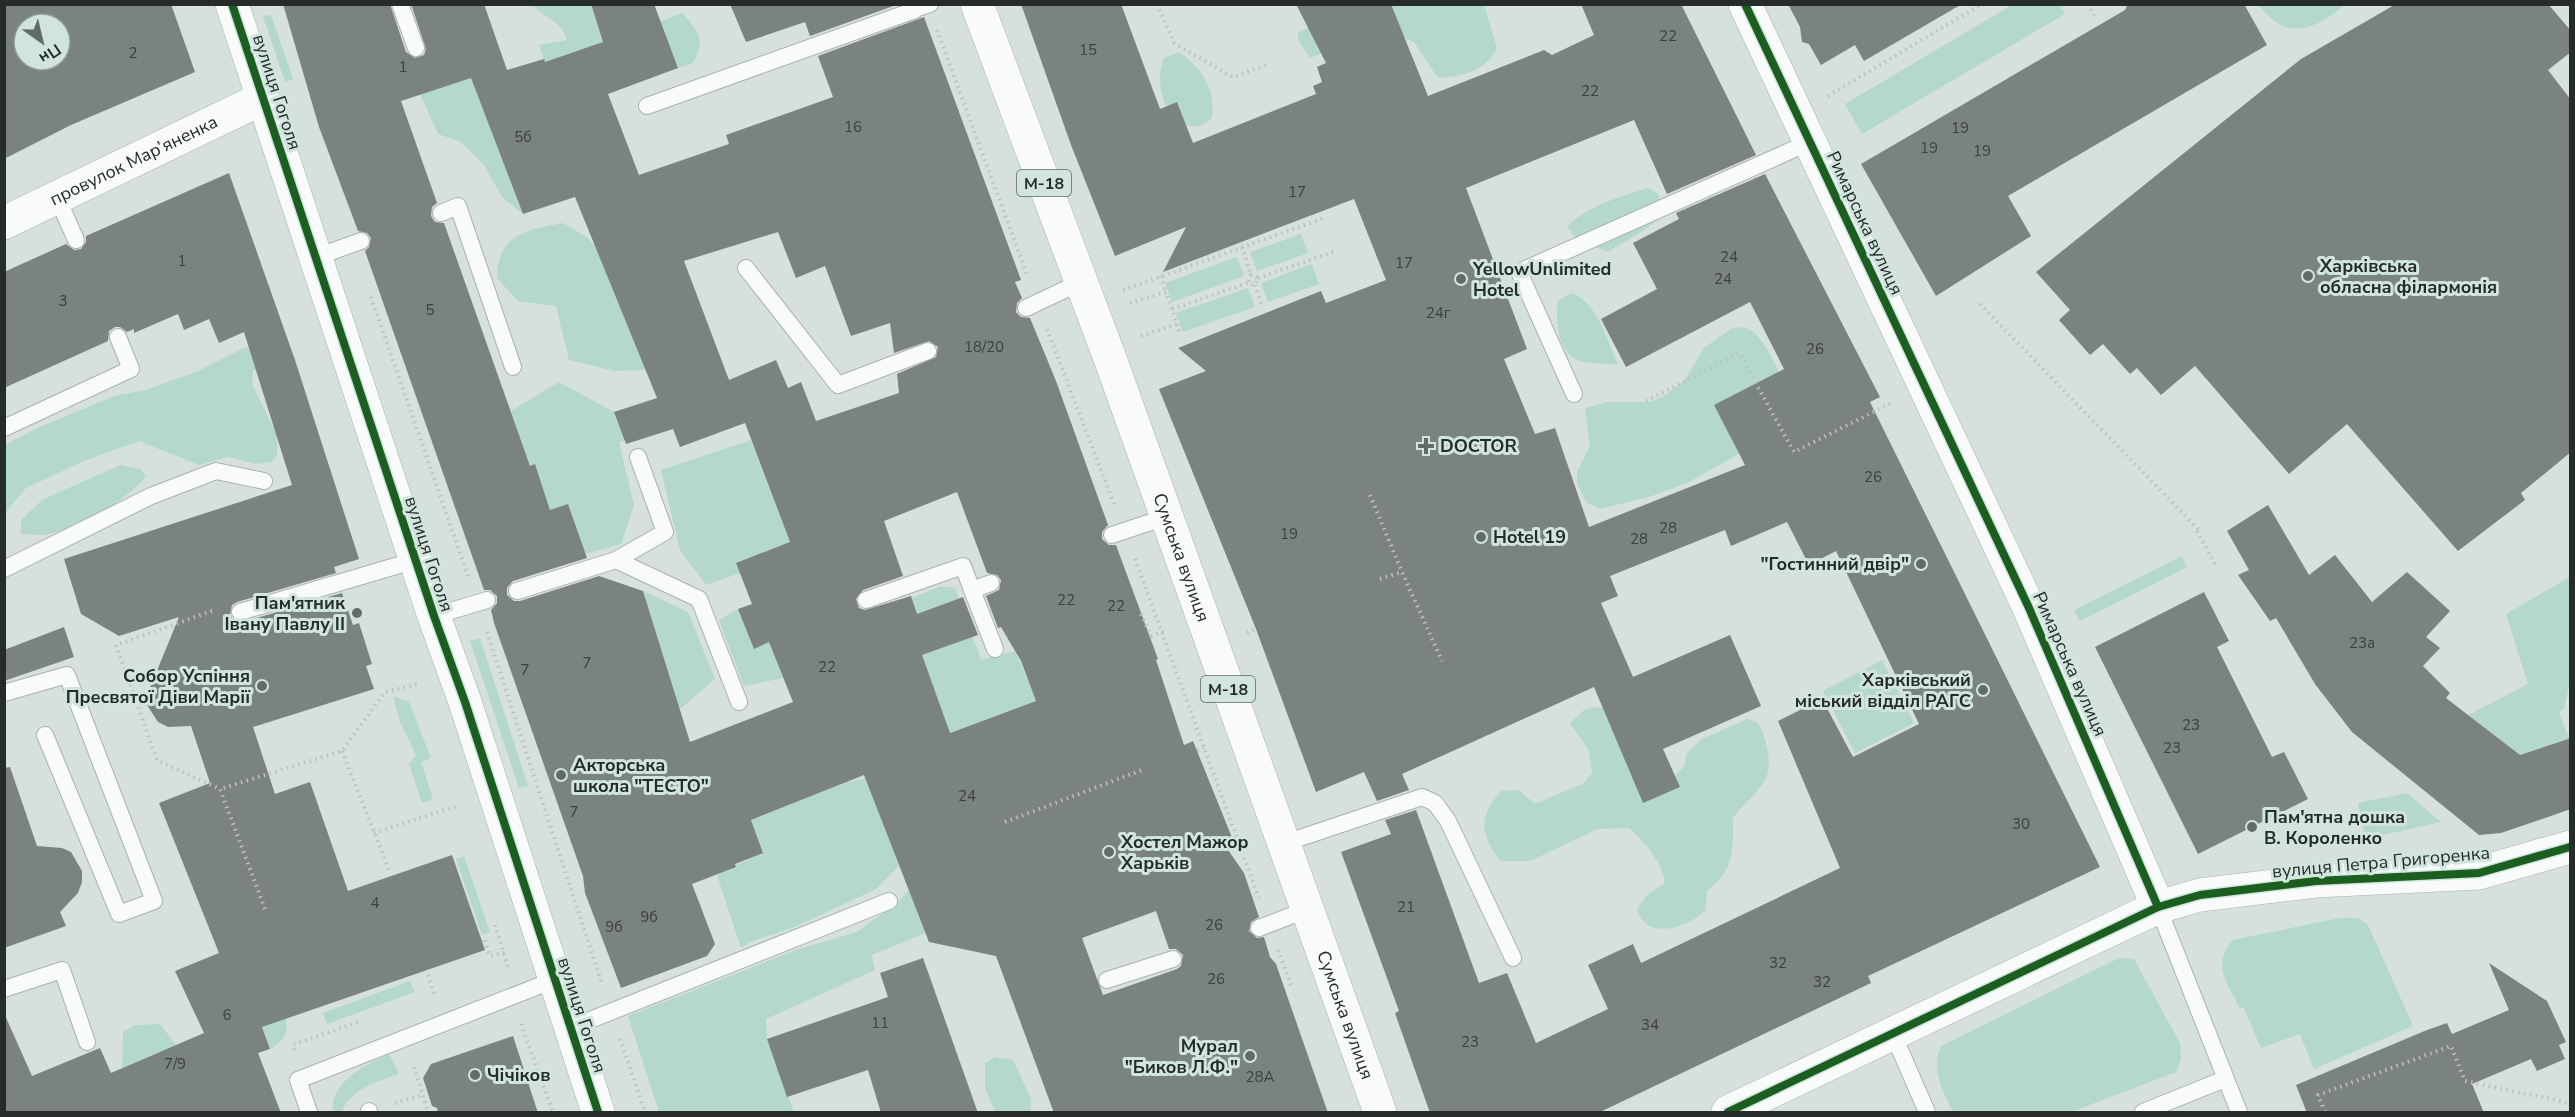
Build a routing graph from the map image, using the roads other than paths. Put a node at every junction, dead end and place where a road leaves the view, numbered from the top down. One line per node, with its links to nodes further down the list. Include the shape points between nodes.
1 (232, 4): 7 (street, вулиця Гоголя)
2 (400, 4): 6 (lane)
3 (977, 4): 17 (street, Сумська вулиця / М-18)
4 (1745, 4): 9 (street, Римарська вулиця)
5 (923, 7): 8 (lane)
6 (416, 48)
7 (263, 98): 10 (street, провулок Мар’яненка); 15 (street, вулиця Гоголя)
8 (647, 106)
9 (1810, 142): 22 (lane, via 1519,272); 45 (street, Римарська вулиця, via 2029,608)
10 (57, 197): 12 (street, провулок Мар’яненка); 13 (lane)
11 (441, 213): 21 (lane, via 458,206)
12 (4, 223)
13 (76, 240)
14 (357, 243): 15 (lane)
15 (316, 257): 28 (street, вулиця Гоголя)
16 (746, 268): 20 (lane, via 838,385)
17 (1081, 282): 18 (lane); 26 (street, Сумська вулиця / М-18)
18 (1032, 305)
19 (118, 337): 23 (lane, via 131,369)
20 (928, 351)
21 (513, 367)
22 (1574, 394)
23 (4, 428)
24 (638, 457): 29 (lane, via 665,532)
25 (264, 481): 30 (lane, via 216,471 151,496)
26 (1166, 517): 27 (lane); 42 (street, Сумська вулиця / М-18)
27 (1118, 533)
28 (416, 560): 36 (lane); 37 (street, вулиця Гоголя)
29 (616, 560): 33 (lane); 40 (lane, via 699,599)
30 (4, 569)
31 (991, 583): 32 (lane)
32 (972, 590): 34 (lane, via 963,566); 38 (lane)
33 (518, 591)
34 (866, 600)
35 (482, 601): 37 (lane)
36 (240, 612)
37 (434, 616): 50 (street, вулиця Гоголя)
38 (995, 649)
39 (4, 693): 41 (lane, via 67,675 154,901 119,914)
40 (739, 702)
41 (45, 735)
42 (1282, 844): 46 (street, Сумська вулиця / М-18); 48 (lane, via 1422,796 1435,803 1448,821)
43 (2571, 847): 45 (street, вулиця Петра Григоренка, via 2479,873 2316,881 2200,895)
44 (889, 901): 53 (lane)
45 (2158, 907): 54 (street); 56 (lane)
46 (1306, 910): 47 (lane); 59 (street, Сумська вулиця / М-18)
47 (1259, 928)
48 (1513, 958)
49 (1173, 959): 51 (lane)
50 (554, 980): 53 (street, вулиця Гоголя); 57 (lane, via 298,1080)
51 (1107, 980)
52 (4, 989): 55 (lane, via 62,970)
53 (570, 1028): 58 (street, вулиця Гоголя)
54 (1893, 1034): 60 (street); 61 (lane)
55 (87, 1042)
56 (2225, 1079): 62 (lane); 63 (lane)
57 (309, 1113)
58 (598, 1113)
59 (1380, 1113)
60 (1728, 1113)
61 (1927, 1113)
62 (2143, 1113)
63 (2239, 1113)

